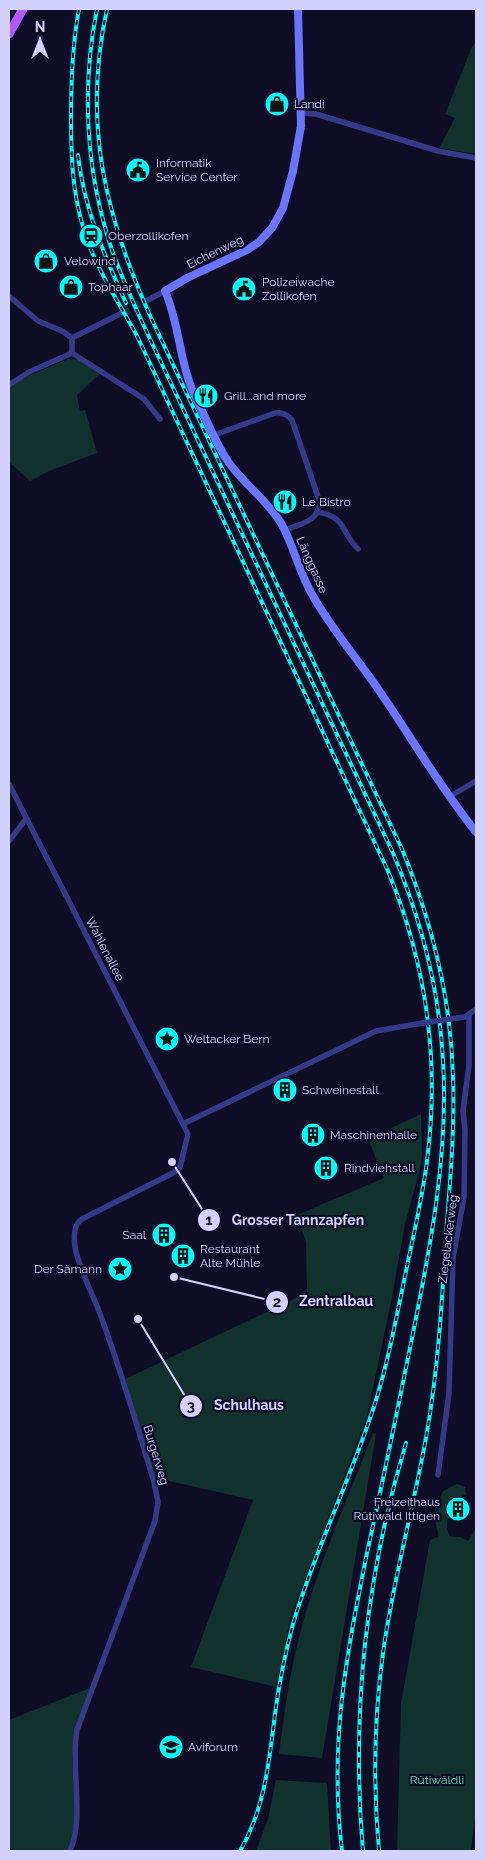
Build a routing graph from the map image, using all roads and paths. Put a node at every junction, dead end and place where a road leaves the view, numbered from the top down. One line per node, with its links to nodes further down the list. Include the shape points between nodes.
1 (23, 9): 3 (main road)
2 (298, 9): 5 (street, Eichenweg)
3 (13, 18): 4 (main road)
4 (9, 34)
5 (300, 113): 6 (street, via 316,114 438,151); 7 (street, Eichenweg, via 300,134 287,199 272,228 251,247)
6 (476, 158)
7 (165, 291): 9 (street); 15 (street, Länggasse, via 174,315 188,381)
8 (9, 296): 11 (street, via 38,321)
9 (146, 301)
10 (122, 313): 11 (street)
11 (72, 338): 12 (street)
12 (72, 353): 13 (street, via 29,372); 14 (street, via 144,399)
13 (9, 385)
14 (160, 419)
15 (214, 435): 16 (street, via 275,413 289,416 318,497); 17 (street, Länggasse, via 229,462)
16 (318, 512): 17 (street, via 313,518); 18 (street, via 341,522)
17 (285, 530): 21 (street, Länggasse, via 313,596)
18 (358, 548)
19 (476, 781): 21 (street)
20 (9, 784): 22 (street, Wahlenallee)
21 (449, 798): 23 (street, Länggasse)
22 (26, 819): 24 (street); 27 (street, Wahlenallee)
23 (476, 832)
24 (9, 842)
25 (476, 1009): 26 (street)
26 (469, 1015): 27 (street, bridge, via 376,1031); 28 (street, Ziegelackerweg, via 469,1065 463,1111 464,1197 453,1258 448,1393)
27 (183, 1124): 29 (street, Burgerweg, via 188,1140 178,1170 82,1219 75,1230 79,1260 108,1334 158,1502 154,1521 77,1730 74,1758 76,1831)
28 (438, 1475)
29 (70, 1851)

